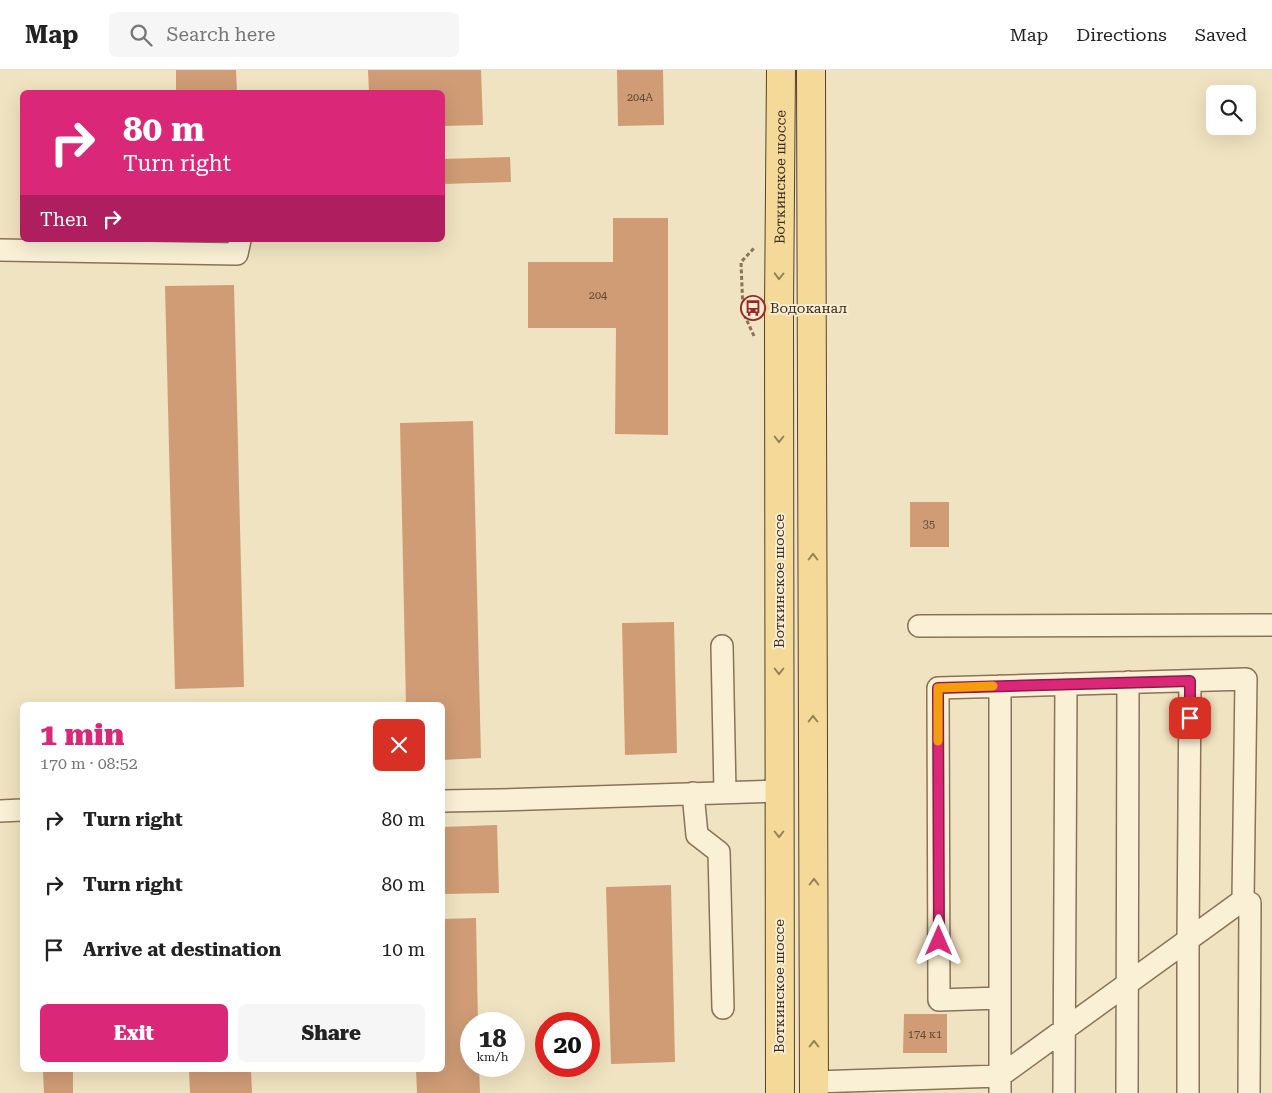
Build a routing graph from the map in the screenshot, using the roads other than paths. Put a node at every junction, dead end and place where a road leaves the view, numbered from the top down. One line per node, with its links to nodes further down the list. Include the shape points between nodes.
1 (781, 70): 12 (main road, Воткинское шоссе, one-way to 12)
2 (812, 70): 25 (main road, one-way to 2)
3 (240, 242): 4 (lane, via 237,254)
4 (0, 250)
5 (1272, 625): 6 (lane)
6 (919, 626)
7 (722, 646): 13 (lane)
8 (1190, 681): 9 (lane); 18 (lane, via 1246,679); 19 (lane)
9 (1128, 682): 10 (lane); 20 (lane)
10 (1066, 684): 11 (lane); 23 (lane)
11 (1000, 686): 21 (lane); 21 (lane, via 938,688 940,1000)
12 (779, 791): 13 (lane); 26 (main road, Воткинское шоссе, one-way to 26)
13 (725, 792): 14 (lane)
14 (693, 793): 15 (lane); 22 (lane, via 697,835 719,852)
15 (445, 800)
16 (20, 810): 17 (lane)
17 (0, 811)
18 (1243, 900): 19 (lane); 30 (lane, via 1250,903)
19 (1188, 941): 20 (lane); 29 (lane)
20 (1127, 984): 23 (lane); 28 (lane)
21 (1000, 998): 24 (lane)
22 (722, 1008)
23 (1064, 1030): 24 (lane); 27 (lane)
24 (1000, 1085): 25 (lane)
25 (814, 1087)
26 (780, 1093)
27 (1064, 1093)
28 (1127, 1093)
29 (1188, 1093)
30 (1249, 1093)

